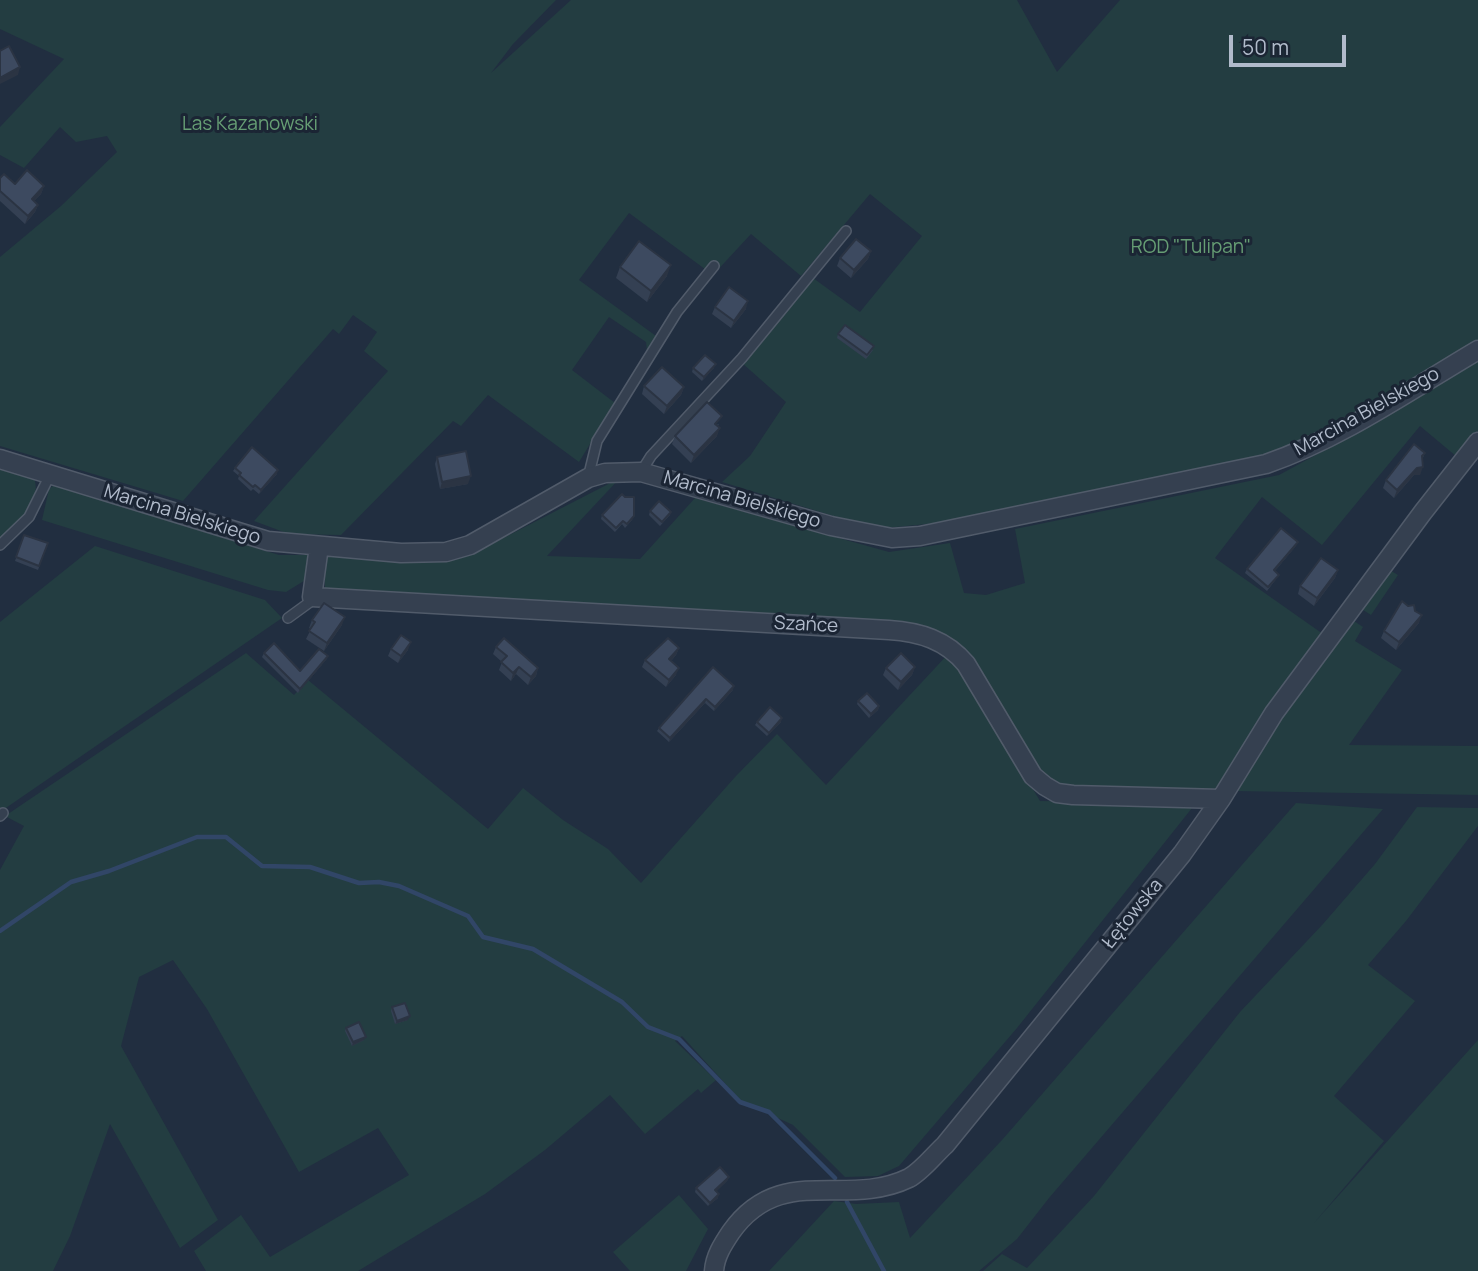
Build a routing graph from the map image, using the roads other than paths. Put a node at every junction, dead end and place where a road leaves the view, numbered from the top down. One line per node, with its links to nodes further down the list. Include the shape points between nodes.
1 (846, 231): 6 (lane)
2 (714, 265): 8 (lane, via 677,312 597,441)
3 (1478, 350): 6 (street, Marcina Bielskiego, via 1291,456 920,536 892,538 831,526)
4 (1478, 442): 13 (street, Łętowska, via 1274,713)
5 (0, 458): 7 (street, Marcina Bielskiego)
6 (641, 472): 8 (street, Marcina Bielskiego)
7 (50, 475): 9 (lane, via 29,517); 10 (street, Marcina Bielskiego, via 268,541)
8 (588, 478): 10 (street, Marcina Bielskiego, via 484,538 446,552)
9 (0, 545)
10 (318, 546): 11 (street)
11 (312, 597): 12 (lane); 13 (street, Szańce, via 903,631 932,638 956,652 1024,764 1057,793)
12 (288, 618)
13 (1221, 799): 14 (street, Łętowska, via 1182,854 945,1146 910,1177 880,1187 795,1191 767,1198 736,1226 719,1252)
14 (714, 1271)

